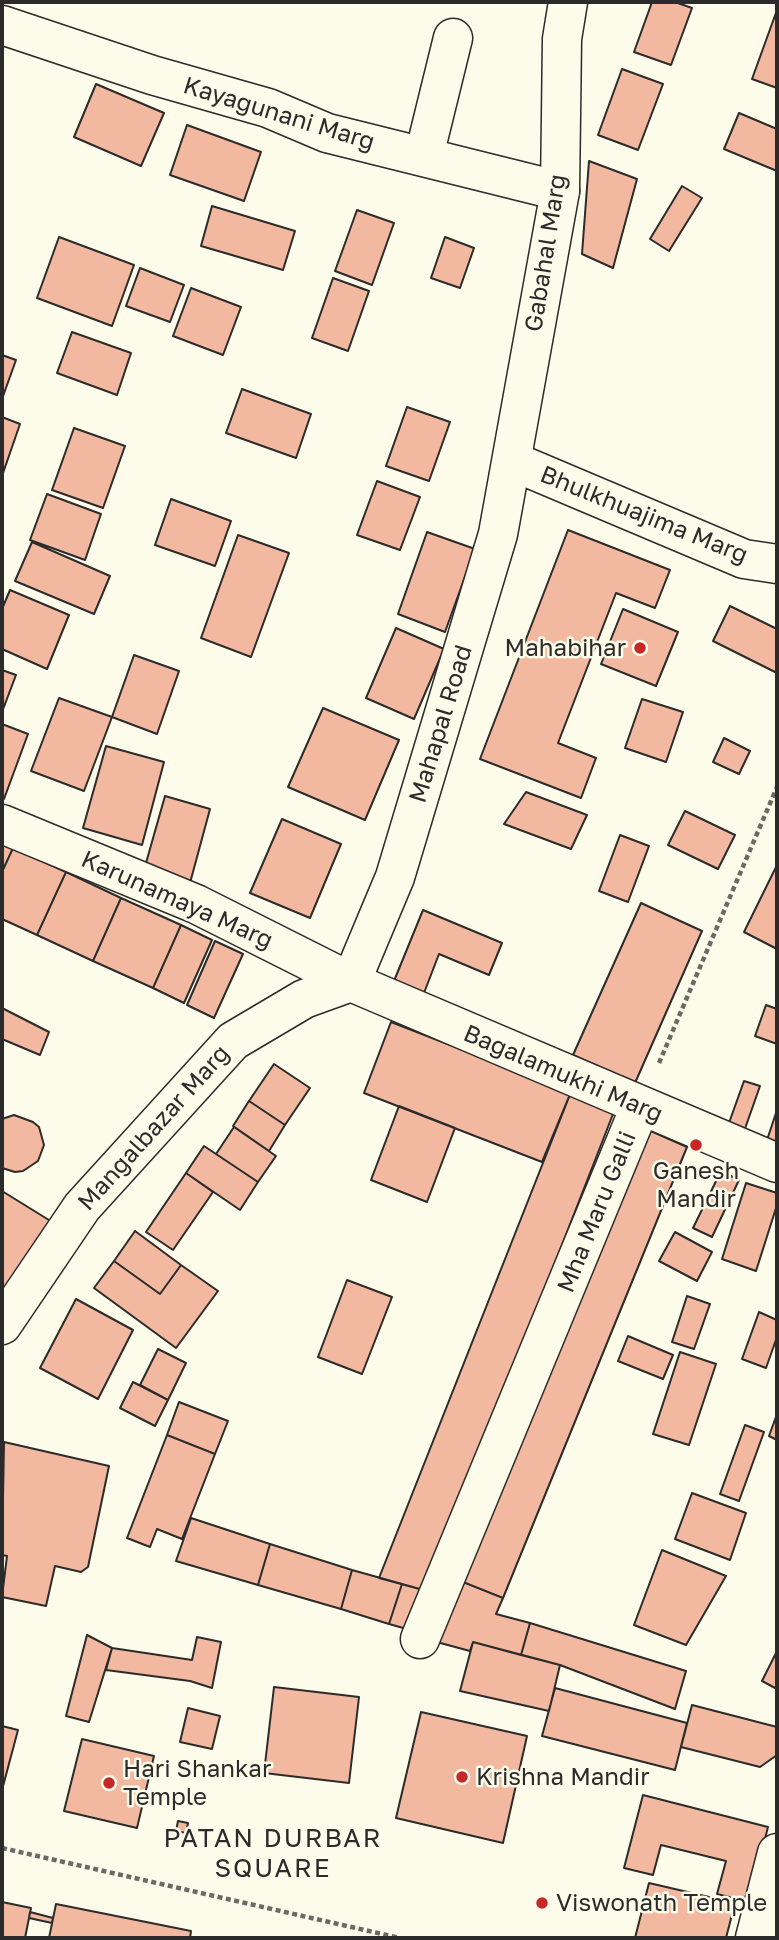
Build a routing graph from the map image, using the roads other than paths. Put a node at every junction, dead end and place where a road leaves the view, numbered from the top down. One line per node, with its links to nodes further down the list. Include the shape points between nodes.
1 (568, 2): 5 (street, Gabahal Marg, via 562,39)
2 (2, 25): 4 (street, Kayagunani Marg, via 268,108 327,133)
3 (453, 38): 4 (street)
4 (424, 156): 5 (street, Kayagunani Marg)
5 (560, 191): 6 (street, Gabahal Marg)
6 (512, 461): 7 (street, Bhulkhuajima Marg, via 744,559); 9 (street, Mahapal Road, via 498,534 395,877)
7 (777, 564)
8 (2, 824): 9 (street, Karunamaya Marg, via 196,904)
9 (351, 982): 10 (street, Bagalamukhi Marg); 12 (street, Mangalbazar Marg, via 304,999 233,1041 82,1207)
10 (640, 1107): 11 (street, Bagalamukhi Marg); 13 (street, Mha Maru Galli)
11 (777, 1163)
12 (2, 1325)
13 (420, 1639)
14 (777, 1853): 15 (street)
15 (755, 1938)

